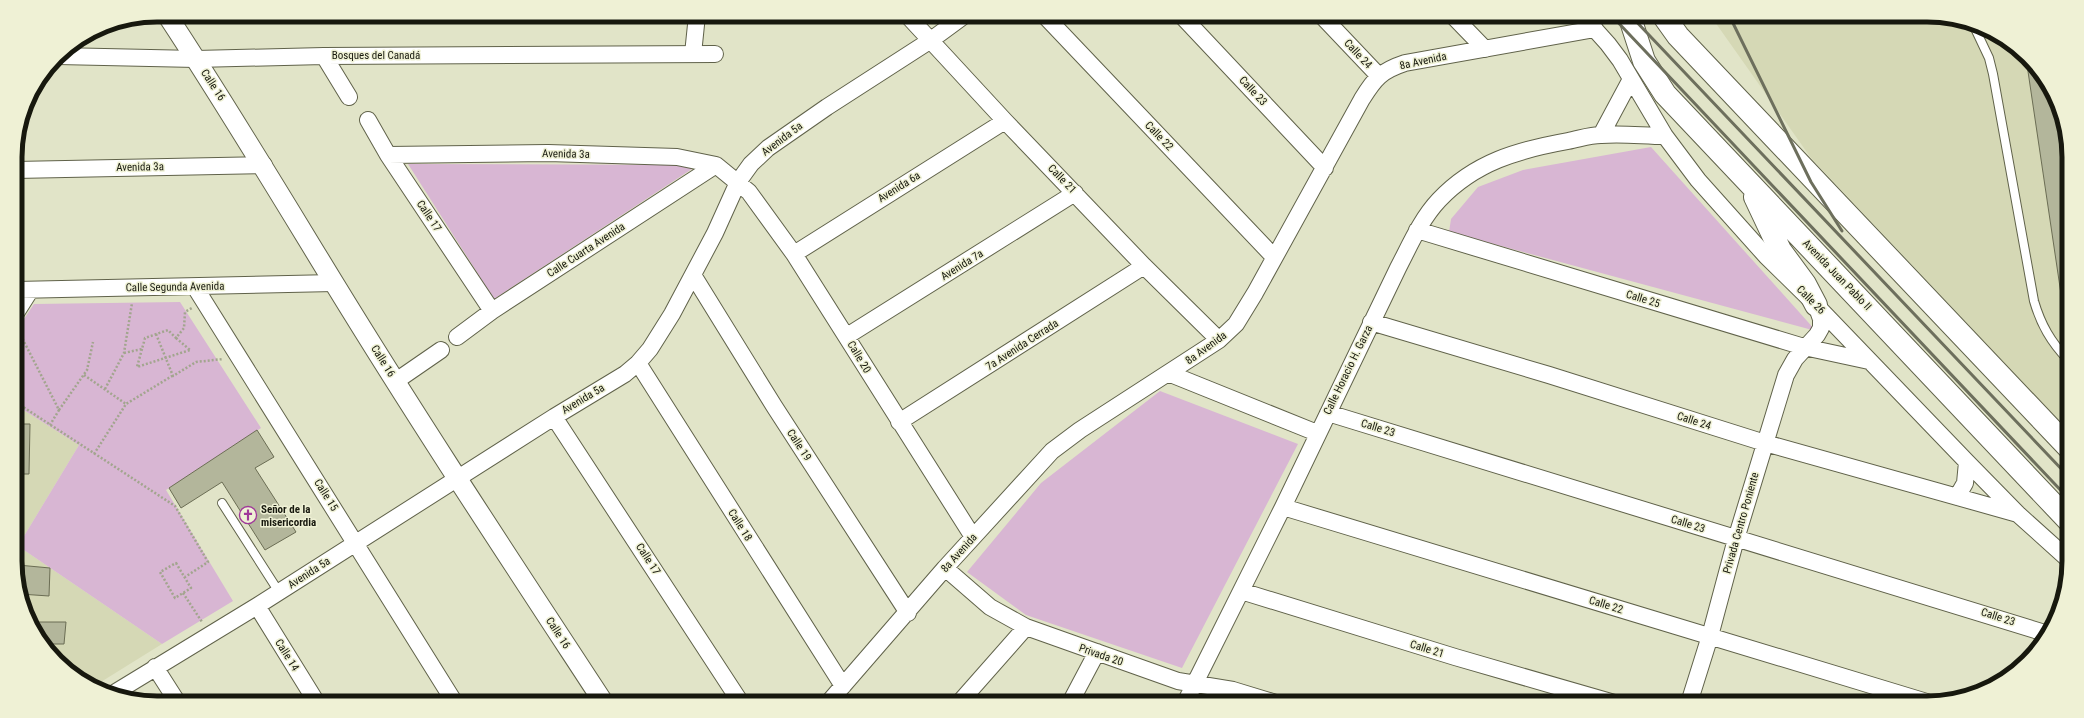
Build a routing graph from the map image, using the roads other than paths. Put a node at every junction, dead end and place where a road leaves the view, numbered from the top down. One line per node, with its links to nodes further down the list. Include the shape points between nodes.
1 (172, 22): 20 (street, Calle 16)
2 (696, 22): 16 (street)
3 (914, 22): 14 (street, Calle 21)
4 (955, 22): 14 (street, Avenida 5a)
5 (1051, 22): 38 (street, Calle 22)
6 (1188, 22): 31 (street, Calle 23)
7 (1328, 22): 21 (street, Calle 24)
8 (1459, 22): 15 (street)
9 (1588, 22): 12 (street, Calle 26)
10 (1631, 22): 34 (main road, Avenida Juan Pablo II, via 1644,61 1661,88)
11 (1668, 22): 61 (main road, via 1683,41)
12 (1594, 29): 15 (street, 8a Avenida); 22 (street, Calle 26, via 1608,44)
13 (1976, 31): 52 (lane, via 1989,58 1993,74 2034,301 2047,335)
14 (931, 40): 25 (street, Calle 21); 33 (street, Avenida 5a, via 768,148 751,164)
15 (1485, 49): 21 (street, 8a Avenida, via 1405,64)
16 (693, 54): 17 (street, Bosques del Canadá); 19 (street, Bosques del Canadá)
17 (715, 54)
18 (67, 56): 20 (street, Bosques del Canadá)
19 (324, 56): 20 (street, Bosques del Canadá); 23 (street)
20 (196, 59): 29 (street, Calle 16)
21 (1378, 75): 31 (street, 8a Avenida, via 1362,99)
22 (1631, 79): 26 (street); 27 (street, Calle 26)
23 (349, 97)
24 (368, 120): 28 (street, Calle 17)
25 (1005, 121): 35 (street, Calle 21); 37 (street, Avenida 6a)
26 (1601, 135): 27 (street, Calle Horacio H. Garza); 36 (street, Calle Horacio H. Garza, via 1548,144 1483,165 1460,180 1438,202)
27 (1665, 136): 44 (street, Calle 26, via 1684,164 1761,250)
28 (388, 155): 30 (street, Avenida 3a, via 548,153 677,157); 45 (street, Calle 17)
29 (264, 165): 32 (street, Avenida 3a); 41 (street, Calle 16)
30 (716, 165): 33 (street, Avenida 3a); 45 (street, Calle Cuarta Avenida)
31 (1325, 168): 38 (street, 8a Avenida)
32 (22, 170)
33 (738, 182): 37 (street, Calle 20, via 749,192); 40 (street, Avenida 5a, via 716,233)
34 (1749, 183): 44 (main road, via 1780,250); 68 (main road, Avenida Juan Pablo II)
35 (1075, 193): 39 (street, Calle 21); 47 (street, Avenida 7a)
36 (1417, 230): 46 (street, Calle Horacio H. Garza); 50 (street, Calle 25)
37 (794, 254): 47 (street, Calle 20)
38 (1274, 257): 49 (street, 8a Avenida, via 1236,324)
39 (1144, 266): 49 (street, Calle 21); 59 (street, 7a Avenida Cerrada)
40 (693, 275): 54 (street, Avenida 5a, via 650,350); 78 (street, Calle 19)
41 (334, 283): 42 (street, Calle Segunda Avenida); 56 (street, Calle 16)
42 (196, 287): 43 (street, Calle Segunda Avenida); 72 (street, Calle 15)
43 (23, 291)
44 (1816, 305): 50 (street, Privada Centro Poniente, via 1821,319 1820,328 1817,335); 53 (street, Calle 26)
45 (492, 311): 48 (street, Calle Cuarta Avenida)
46 (1371, 322): 57 (street, Calle Horacio H. Garza); 62 (street, Calle 24)
47 (847, 336): 59 (street, Calle 20)
48 (457, 337)
49 (1219, 340): 55 (street, 8a Avenida)
50 (1804, 347): 53 (street, Calle 25); 62 (street, Privada Centro Poniente, via 1786,375)
51 (441, 350): 56 (street)
52 (2062, 353)
53 (1870, 361): 63 (street, Calle 26)
54 (638, 363): 58 (street, Avenida 5a, via 625,374); 85 (street, Calle 18)
55 (1168, 374): 60 (street); 70 (street, 8a Avenida, via 1080,430 1052,451)
56 (396, 381): 64 (street, Calle 16)
57 (1328, 413): 60 (street, Calle Horacio H. Garza); 71 (street, Calle 23)
58 (554, 417): 64 (street, Avenida 5a); 91 (street, Calle 17)
59 (899, 422): 70 (street, Calle 20)
60 (1317, 433): 67 (street, Calle Horacio H. Garza)
61 (2062, 441)
62 (1765, 443): 65 (street, Calle 24); 71 (street, Privada Centro Poniente)
63 (1967, 462): 65 (street, via 1965,483); 69 (street, Calle 26)
64 (458, 478): 72 (street, Avenida 5a); 90 (street, Calle 16)
65 (1957, 497): 69 (street, Calle 24)
66 (222, 503): 76 (lane)
67 (1283, 507): 75 (street, Calle Horacio H. Garza); 81 (street, Calle 22)
68 (2062, 514)
69 (2019, 515): 73 (street, Calle 26)
70 (973, 537): 74 (street, 8a Avenida)
71 (1736, 539): 80 (street, Calle 23, via 1954,603); 81 (street, Privada Centro Poniente)
72 (356, 543): 76 (street, Avenida 5a); 89 (street, Calle 15)
73 (2062, 554)
74 (945, 568): 78 (street, 8a Avenida); 79 (street, Privada 20, via 990,607)
75 (1241, 591): 84 (street, Calle Horacio H. Garza); 97 (street, Calle 21)
76 (279, 592): 77 (street, Avenida 5a)
77 (257, 606): 83 (street, Avenida 5a); 88 (street, Calle 14)
78 (908, 613): 85 (street, 8a Avenida)
79 (1026, 627): 82 (street, Privada 20); 93 (street)
80 (2042, 632)
81 (1710, 636): 98 (street, Privada Centro Poniente); 99 (street, Calle 22)
82 (1096, 652): 84 (street, Privada 20, via 1162,676); 94 (street)
83 (155, 667): 86 (street, Avenida 5a); 87 (street)
84 (1194, 684): 95 (street, Calle Horacio H. Garza); 96 (street, Privada 20)
85 (843, 686): 92 (street, 8a Avenida)
86 (119, 690)
87 (174, 696)
88 (313, 696)
89 (451, 696)
90 (599, 696)
91 (735, 696)
92 (834, 696)
93 (965, 696)
94 (1074, 696)
95 (1188, 696)
96 (1253, 696)
97 (1590, 696)
98 (1691, 696)
99 (1907, 696)

